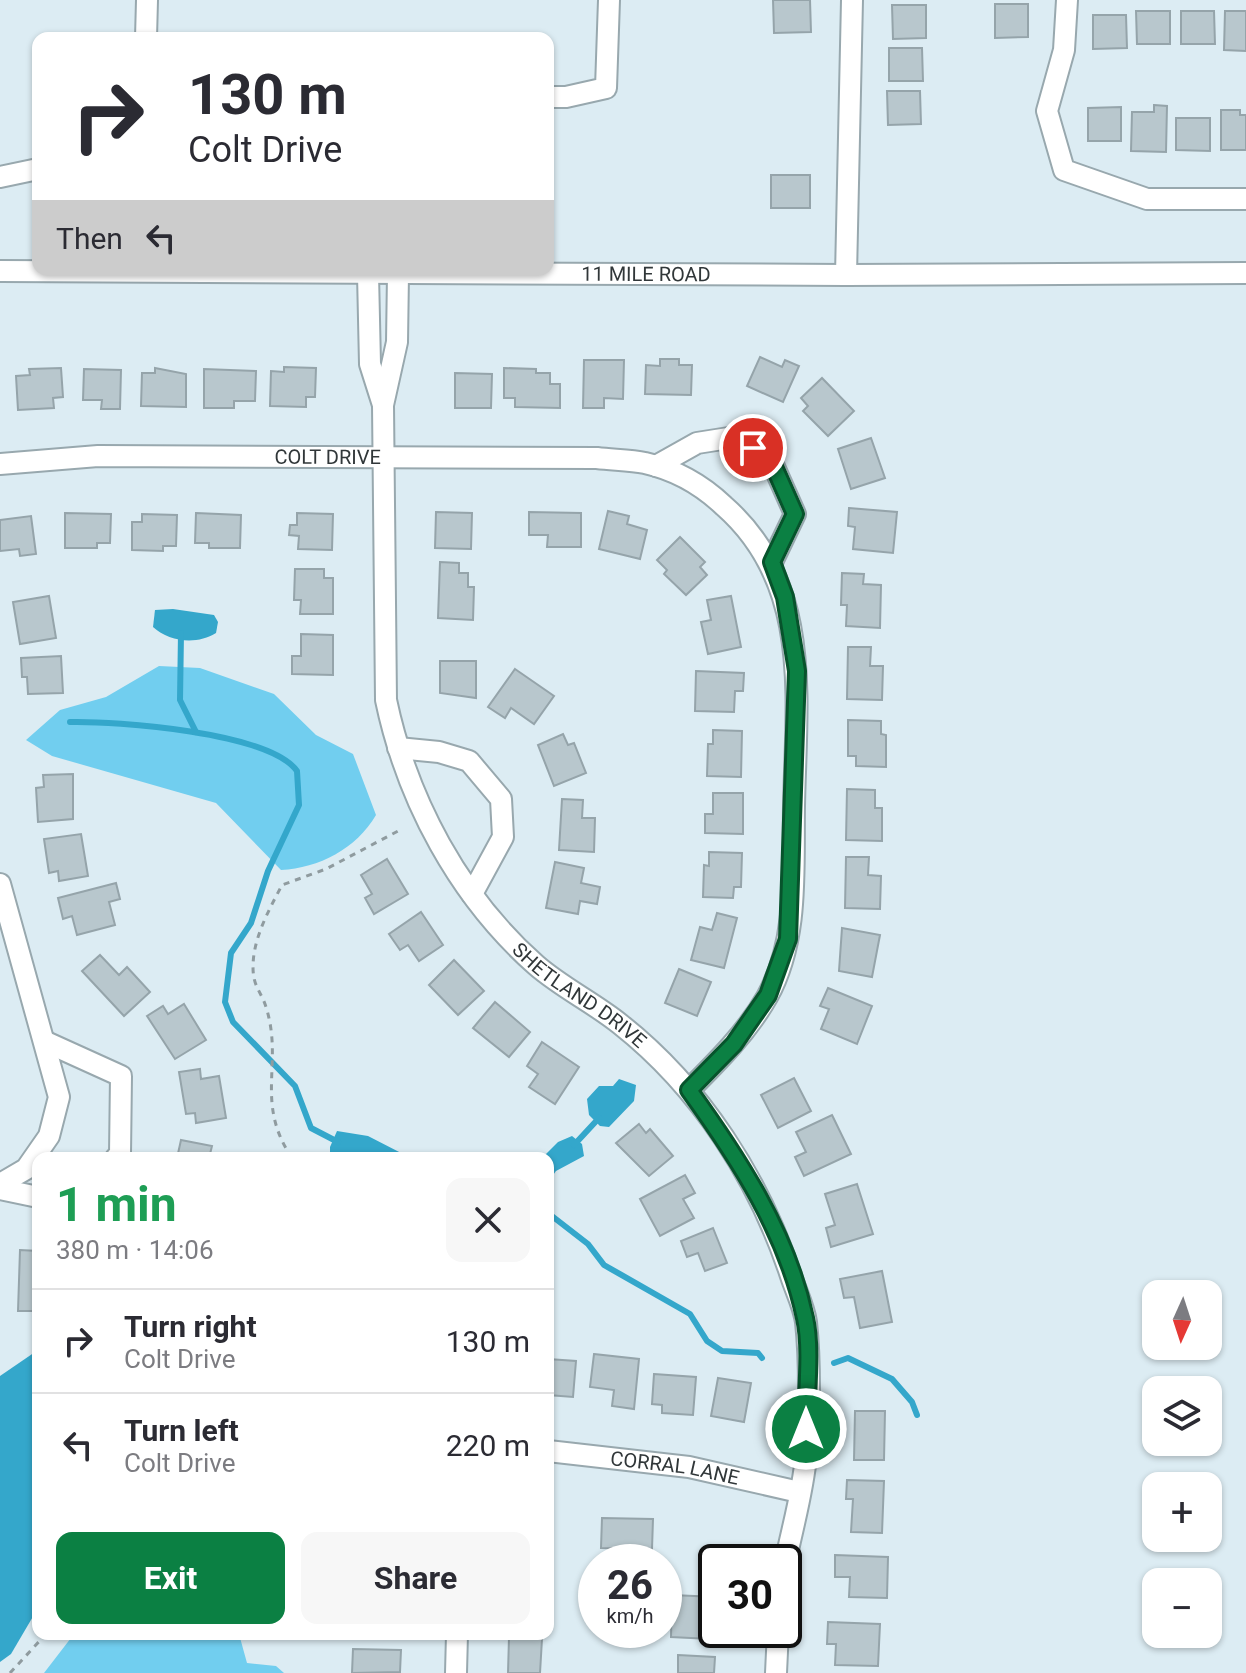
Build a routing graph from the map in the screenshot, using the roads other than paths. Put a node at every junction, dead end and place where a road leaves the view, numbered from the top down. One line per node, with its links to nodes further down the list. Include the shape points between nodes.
1 (147, 0): 5 (street)
2 (609, 0): 6 (street, via 606,88)
3 (852, 0): 14 (street)
4 (1067, 0): 9 (street, via 1064,50 1047,111 1064,170 1147,199)
5 (146, 32)
6 (554, 97)
7 (32, 170): 8 (street)
8 (0, 177)
9 (1246, 199)
10 (0, 271): 11 (street, 11 MILE ROAD)
11 (32, 271)
12 (1246, 273): 14 (street, 11 MILE ROAD)
13 (554, 274): 14 (street, 11 MILE ROAD)
14 (846, 275)
15 (368, 276): 17 (street, SHETLAND DRIVE, via 370,364)
16 (398, 276): 17 (street, SHETLAND DRIVE, via 397,342)
17 (383, 405): 18 (street, SHETLAND DRIVE)
18 (382, 457): 19 (street, COLT DRIVE, via 98,456); 20 (street, COLT DRIVE, via 597,458); 22 (street, SHETLAND DRIVE, via 386,700)
19 (0, 464)
20 (656, 466): 21 (street, COLT DRIVE, via 708,491 750,528); 21 (street, via 697,443 735,437 771,460 795,514)
21 (772, 562): 26 (street, COLT DRIVE, via 785,597 797,671 788,939 768,995 734,1044)
22 (398, 748): 24 (street, SHETLAND DRIVE, via 437,841); 24 (street, via 469,761 501,799 503,837)
23 (0, 884): 25 (street)
24 (472, 894): 26 (street, SHETLAND DRIVE, via 536,965 621,1024)
25 (46, 1042): 27 (street, via 59,1097 49,1136); 28 (street, via 121,1076)
26 (689, 1090): 33 (street, SHETLAND DRIVE, via 738,1158 777,1233 806,1320 806,1456)
27 (38, 1152)
28 (120, 1152)
29 (32, 1160): 30 (street)
30 (0, 1186): 31 (street)
31 (32, 1195)
32 (554, 1452): 33 (street, CORRAL LANE, via 689,1467)
33 (799, 1492): 34 (street, SHETLAND DRIVE)
34 (789, 1544)
35 (457, 1640): 37 (street)
36 (777, 1648): 38 (street)
37 (456, 1673)
38 (776, 1673)

